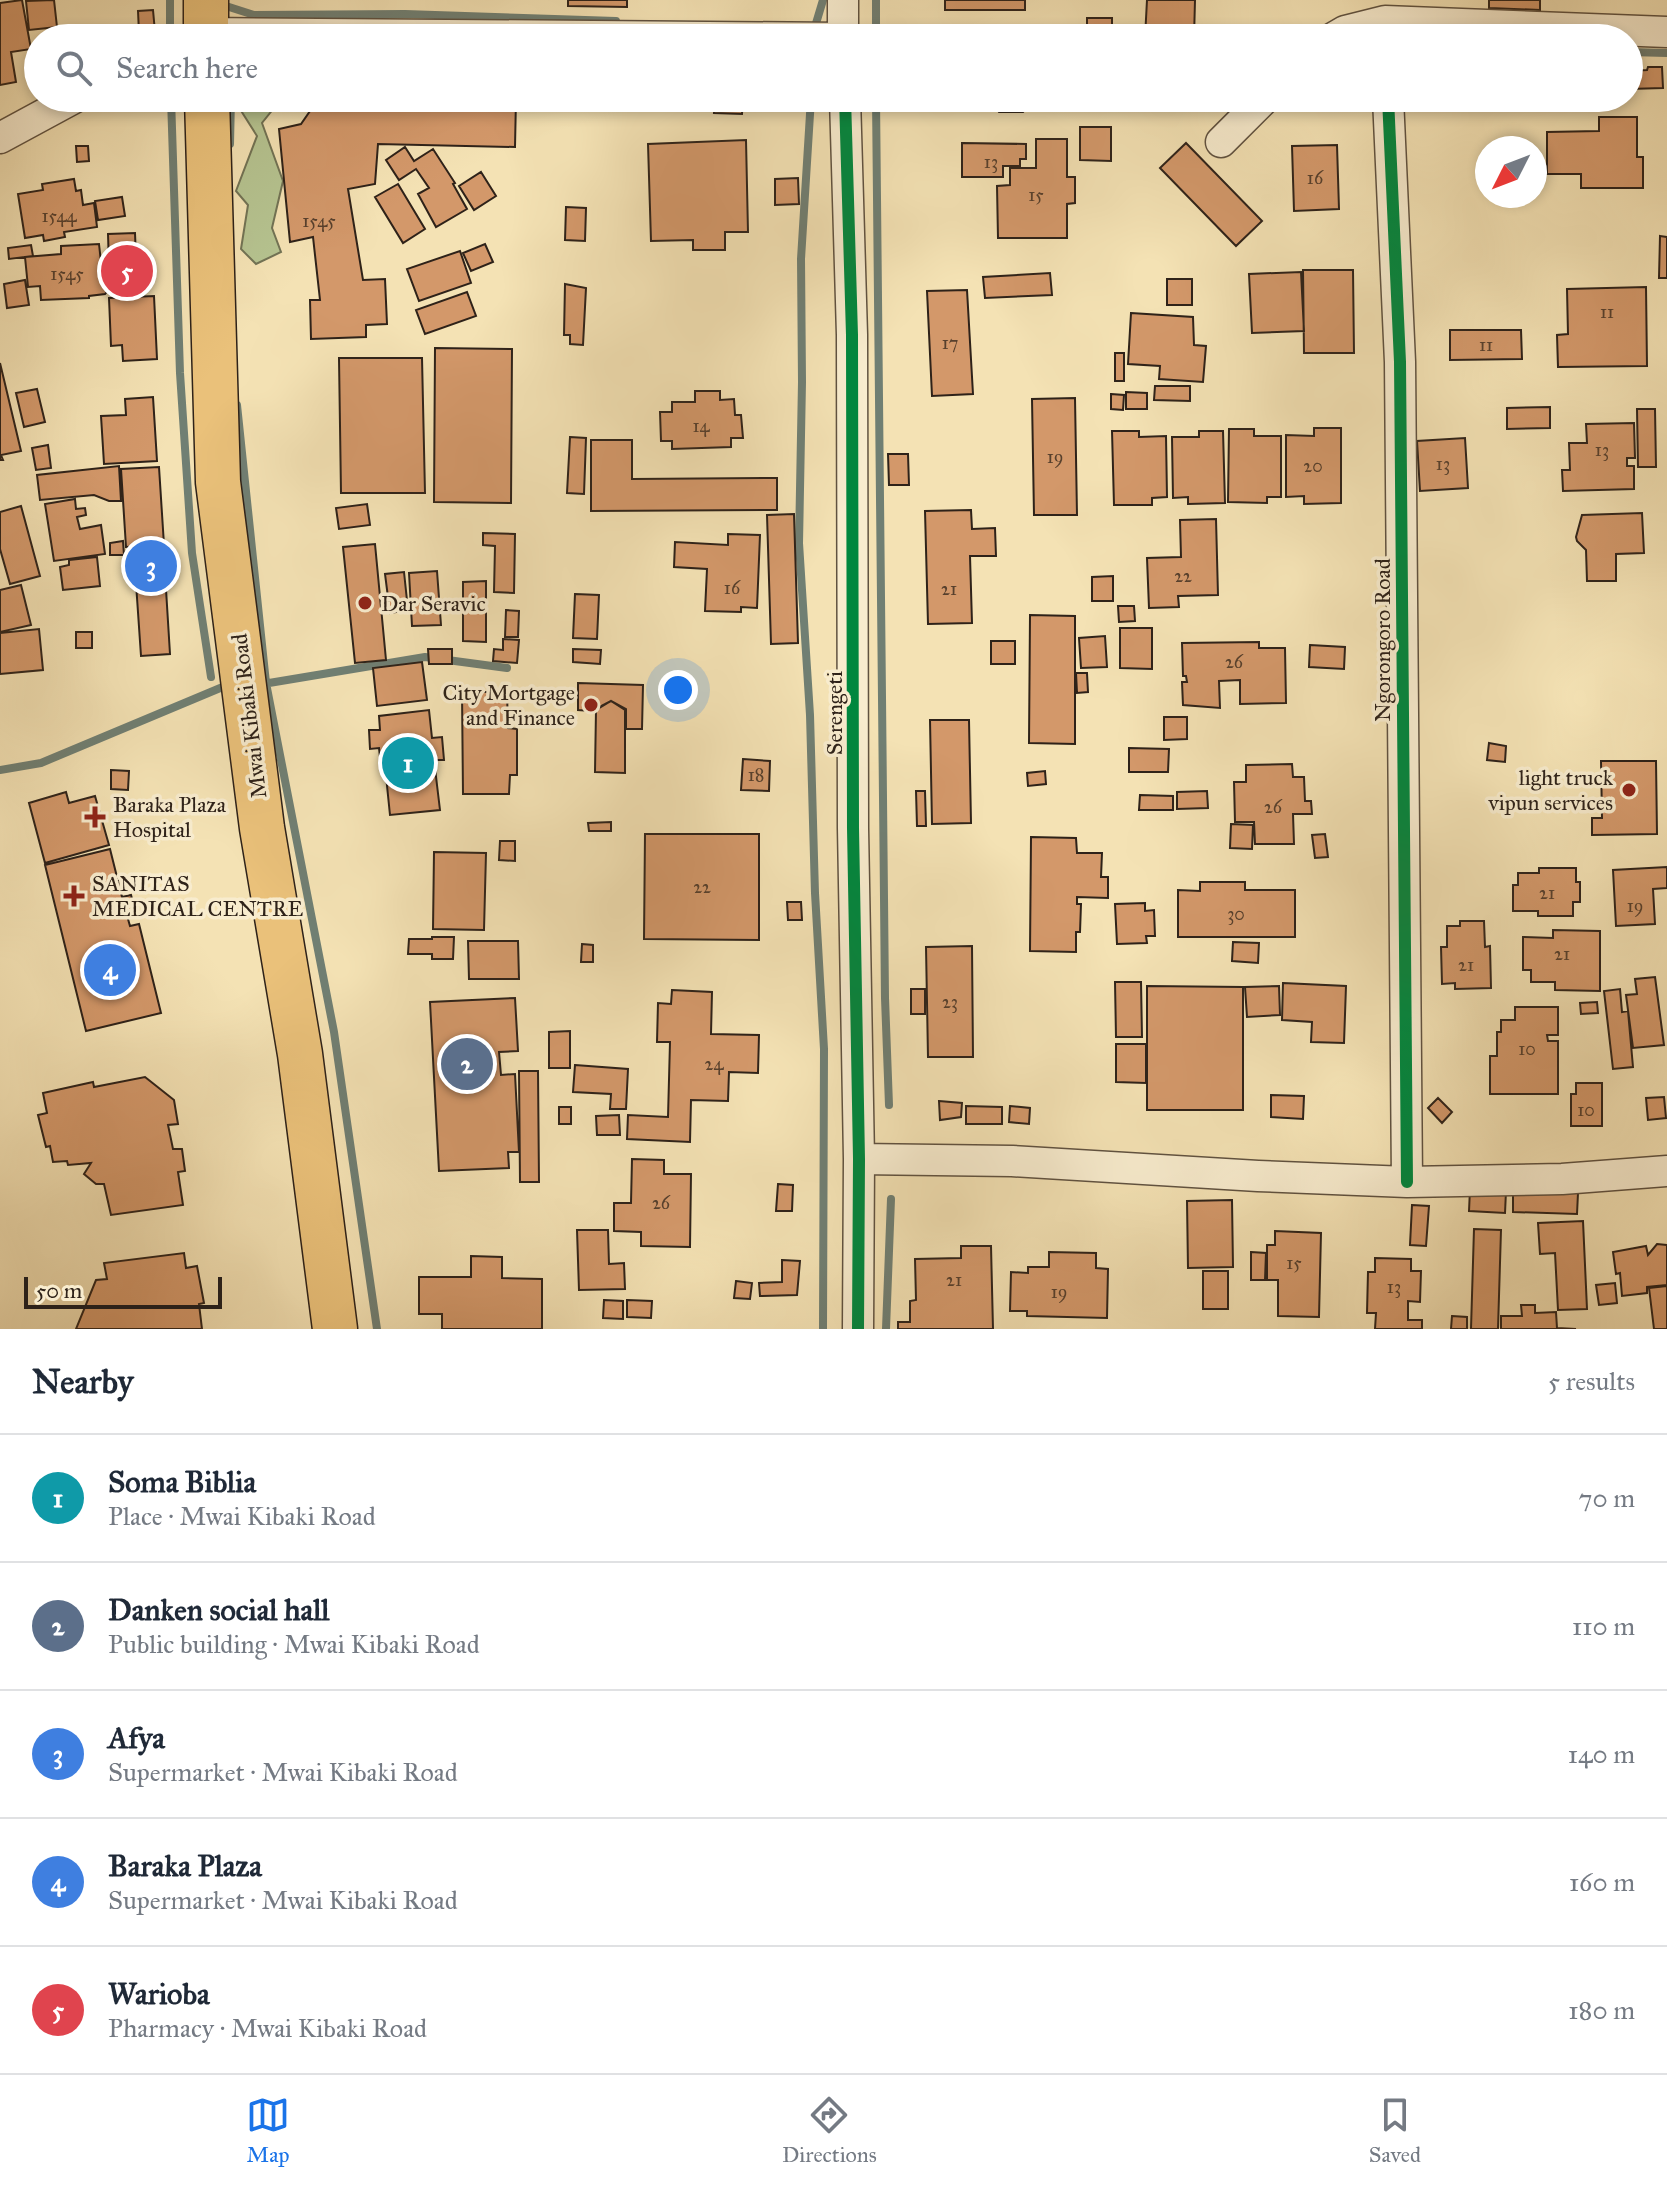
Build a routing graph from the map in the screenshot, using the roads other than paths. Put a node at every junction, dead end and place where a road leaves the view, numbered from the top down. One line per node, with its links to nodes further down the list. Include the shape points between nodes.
1 (843, 0): 3 (street)
2 (1385, 20): 4 (street)
3 (843, 24)
4 (1479, 24)
5 (1643, 31): 6 (street)
6 (1667, 32)
7 (48, 112): 12 (street)
8 (207, 112): 17 (main road, Mwai Kibaki Road, via 218,482)
9 (845, 112): 14 (street, Serengeti)
10 (1251, 112): 13 (street)
11 (1389, 112): 16 (street, Ngorongoro Road, via 1400,362)
12 (0, 138)
13 (1221, 142)
14 (859, 1159): 16 (street, via 1012,1161); 18 (street, Serengeti)
15 (1667, 1171): 16 (street)
16 (1407, 1182)
17 (335, 1329)
18 (858, 1329)

